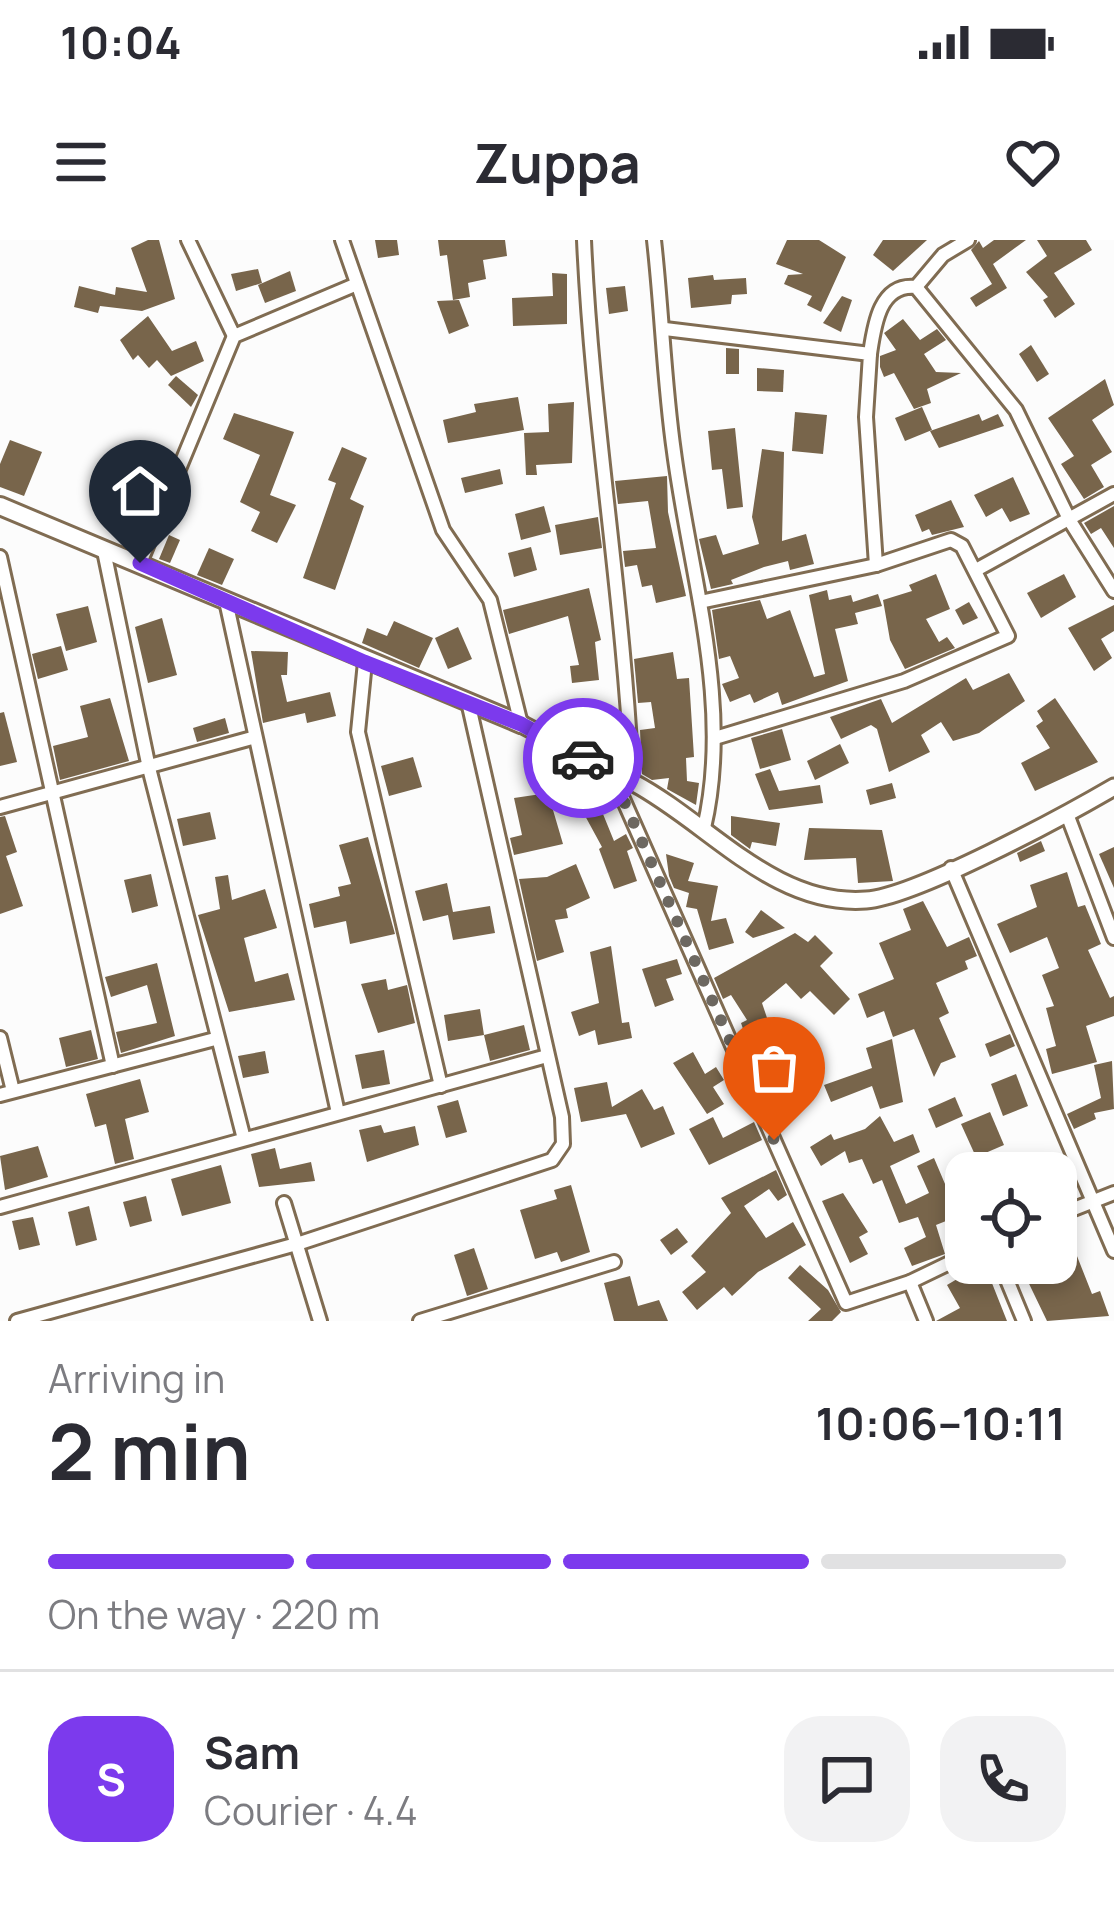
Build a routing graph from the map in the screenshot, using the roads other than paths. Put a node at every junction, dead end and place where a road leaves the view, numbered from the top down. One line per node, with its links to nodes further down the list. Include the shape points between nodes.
1 (188, 240): 9 (street)
2 (342, 240): 6 (street)
3 (584, 240): 29 (street)
4 (654, 240): 8 (street)
5 (968, 240): 7 (street)
6 (356, 284): 9 (street); 24 (street, via 443,530 490,600)
7 (916, 287): 10 (street, via 887,298); 13 (street, via 1016,410)
8 (664, 329): 10 (street); 21 (street, via 674,452)
9 (234, 336): 16 (street)
10 (870, 354): 17 (street)
11 (1114, 494): 13 (street)
12 (0, 506): 14 (main road)
13 (1070, 521): 18 (street); 19 (street)
14 (104, 551): 16 (main road); 27 (street)
15 (0, 557): 31 (street)
16 (140, 563): 20 (main road)
17 (875, 565): 18 (street, via 951,540); 21 (street)
18 (976, 570): 26 (street, via 1006,640 904,681)
19 (1114, 591)
20 (226, 601): 22 (main road); 25 (street)
21 (700, 602): 26 (street)
22 (364, 662): 23 (main road); 41 (street, via 358,732)
23 (469, 706): 24 (main road); 39 (street)
24 (521, 724): 28 (street)
25 (252, 738): 27 (street); 43 (street)
26 (715, 738): 34 (street)
27 (148, 768): 31 (street); 38 (street)
28 (612, 774): 29 (street); 56 (street)
29 (632, 782): 34 (street)
30 (1114, 787): 33 (street)
31 (51, 794): 32 (street); 40 (street)
32 (0, 807)
33 (1067, 814): 35 (street); 36 (street)
34 (704, 828): 35 (street, via 777,880 846,901 884,898)
35 (951, 868): 46 (street)
36 (1114, 938)
37 (0, 1038): 42 (street)
38 (215, 1039): 40 (street); 44 (street)
39 (547, 1056): 41 (street); 50 (street, via 562,1117 563,1144 552,1160)
40 (113, 1066): 42 (street)
41 (441, 1086): 43 (street)
42 (6, 1093)
43 (338, 1113): 44 (street)
44 (244, 1139): 48 (street)
45 (1114, 1193): 46 (street)
46 (1094, 1200): 49 (street); 51 (street)
47 (284, 1203): 50 (street)
48 (0, 1207)
49 (1077, 1207)
50 (300, 1243): 57 (street); 58 (street)
51 (1114, 1251)
52 (614, 1262): 59 (street)
53 (945, 1265): 54 (street)
54 (910, 1282): 56 (street); 61 (street)
55 (1009, 1284): 62 (street)
56 (845, 1303): 60 (street)
57 (16, 1321)
58 (320, 1321)
59 (420, 1321)
60 (853, 1321)
61 (926, 1321)
62 (1024, 1321)

